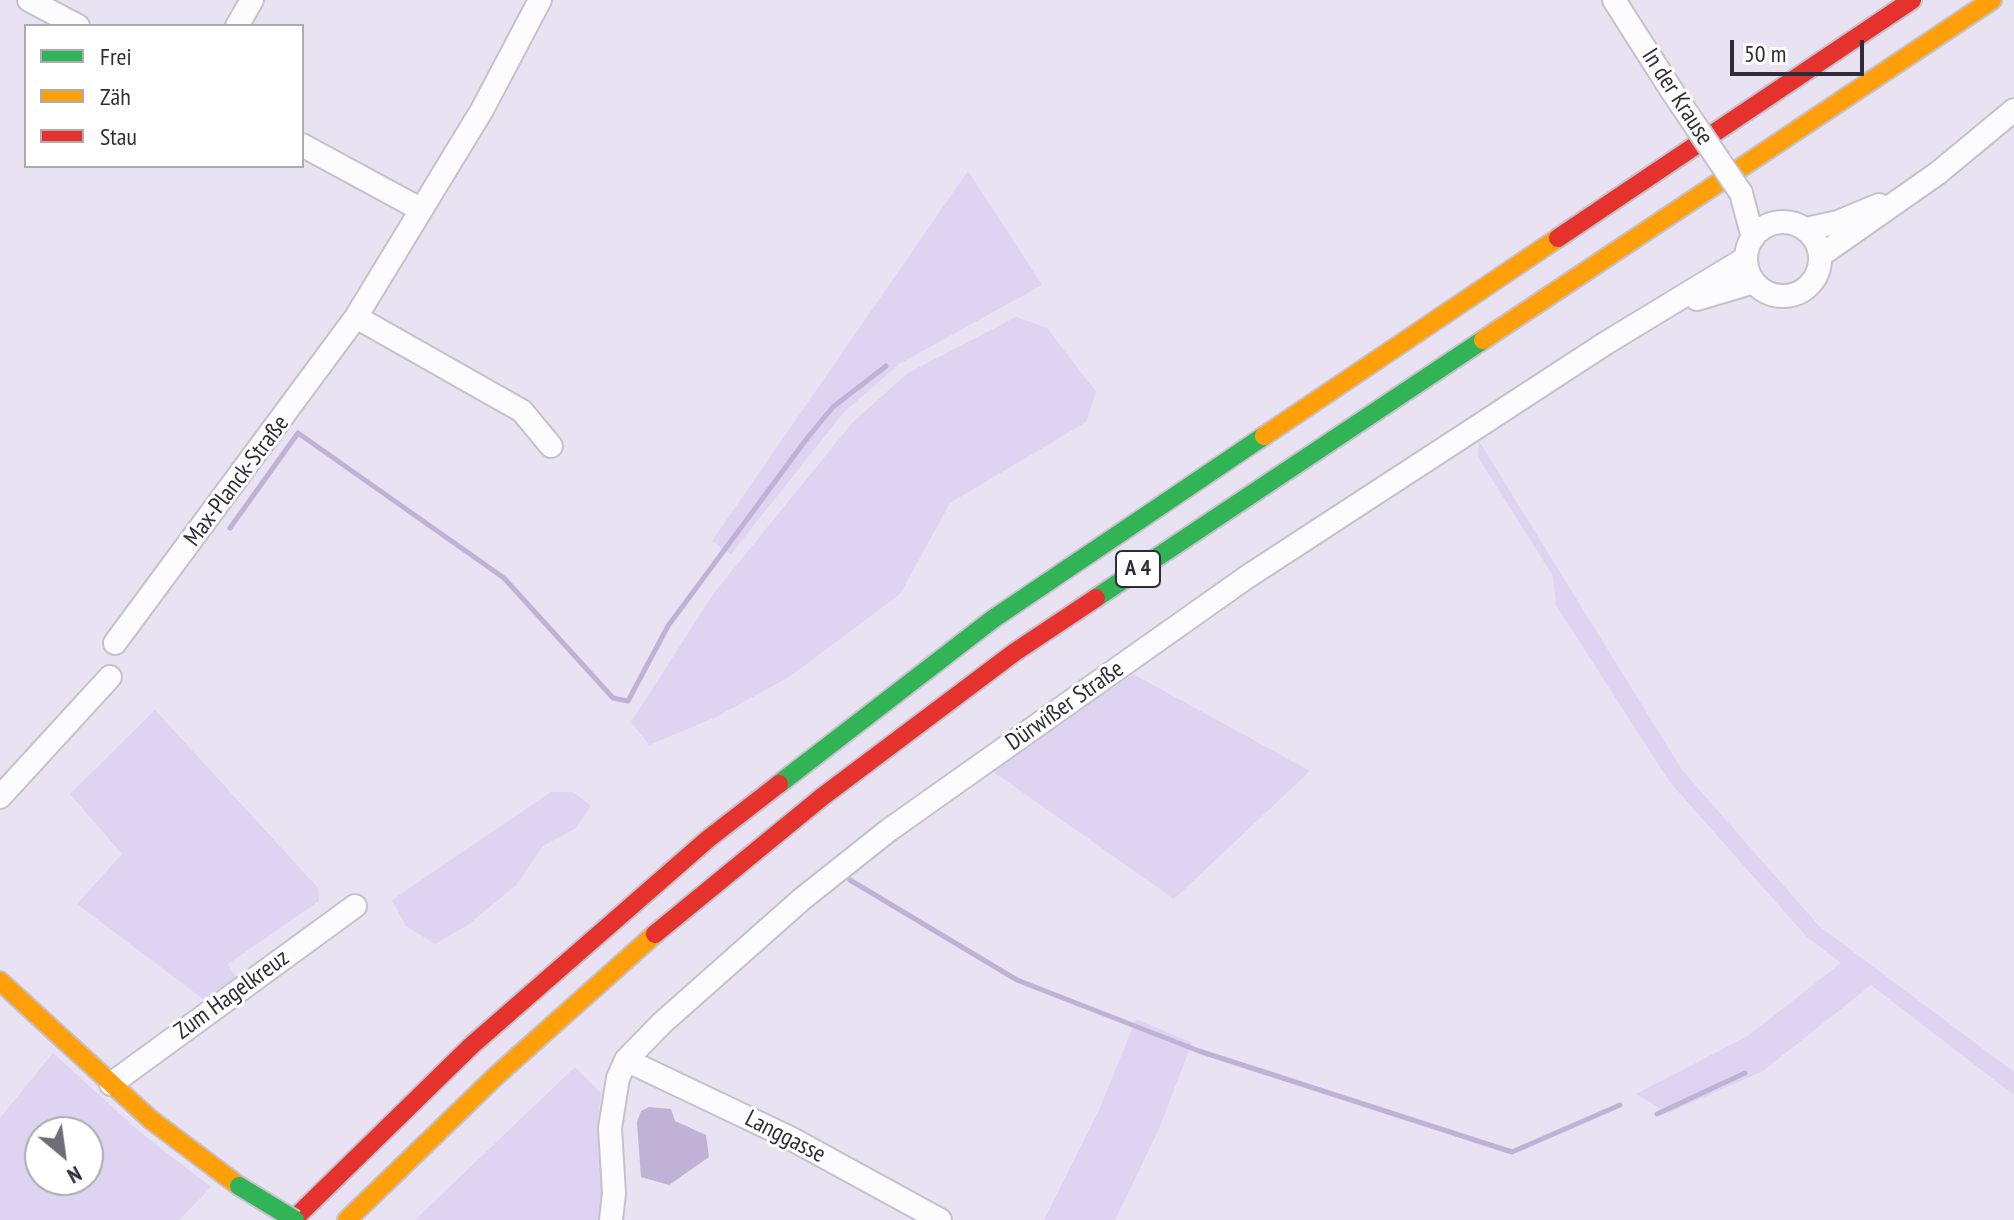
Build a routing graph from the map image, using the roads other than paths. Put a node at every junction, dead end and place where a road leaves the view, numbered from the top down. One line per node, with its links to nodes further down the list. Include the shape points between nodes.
1 (29, 0): 7 (street)
2 (252, 0): 8 (street)
3 (540, 0): 12 (street, Max-Planck-Straße, via 482,110)
4 (1614, 0): 14 (street, In der Krause, bridge, via 1741,193)
5 (1912, 0): 27 (main road, A 4, via 993,619 900,689 637,899 471,1046)
6 (1992, 0): 28 (main road, A 4, via 1015,652 822,797 659,930 497,1075)
7 (74, 24)
8 (238, 24)
9 (2014, 110): 11 (street)
10 (304, 146): 12 (street)
11 (1910, 193): 13 (street); 15 (street)
12 (420, 209): 18 (street, Max-Planck-Straße)
13 (1806, 229): 14 (street, via 1795,224); 15 (street)
14 (1757, 231): 16 (street); 17 (street, Dürwißer Straße)
15 (1821, 255): 16 (street, via 1811,285 1798,294 1774,295)
16 (1754, 282): 17 (street, Dürwißer Straße)
17 (1672, 306): 25 (street, Dürwißer Straße, via 1606,343 1247,577 889,830 719,972)
18 (356, 317): 19 (street, via 522,411); 20 (street, Max-Planck-Straße)
19 (551, 446)
20 (115, 643)
21 (110, 677): 22 (street)
22 (0, 797)
23 (355, 906): 26 (street, Zum Hagelkreuz)
24 (0, 981): 26 (main road)
25 (626, 1060): 29 (street, via 610,1128); 30 (street, Langgasse, via 790,1138)
26 (111, 1084): 27 (main road, bridge, via 239,1186)
27 (294, 1220)
28 (347, 1220)
29 (611, 1220)
30 (940, 1220)

